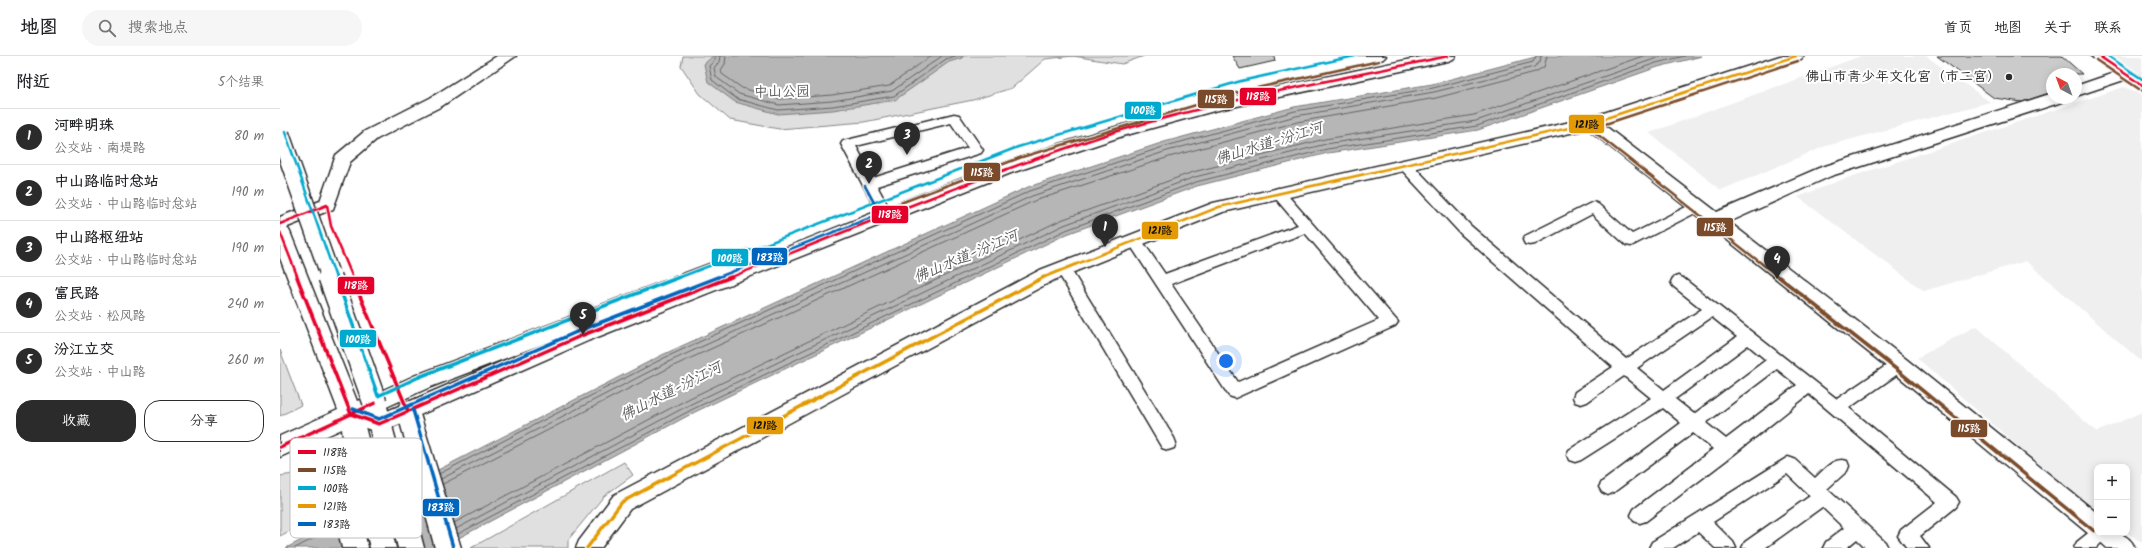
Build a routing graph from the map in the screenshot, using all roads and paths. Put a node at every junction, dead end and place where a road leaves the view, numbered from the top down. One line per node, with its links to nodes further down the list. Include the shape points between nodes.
1 (508, 56): 18 (street, via 436,102 371,136 342,160 327,205)
2 (1378, 56): 16 (street, via 1242,86 1020,152)
3 (1448, 56): 16 (street, via 1214,106 1117,132)
4 (1796, 56): 10 (street)
5 (2099, 56): 6 (street)
6 (2126, 74): 7 (street); 8 (street)
7 (2142, 85)
8 (2082, 89)
9 (2046, 101): 17 (street, via 1825,172)
10 (1591, 123): 12 (street); 15 (street)
11 (280, 134): 37 (main road, bridge)
12 (1405, 165): 14 (street); 30 (street, via 1466,230)
13 (869, 184): 13 (street, via 915,169 976,150 954,118 848,144); 16 (street)
14 (1278, 193): 19 (street); 21 (street, via 1219,207)
15 (1698, 206): 17 (street); 22 (street, via 1631,241 1593,207)
16 (884, 211): 34 (street, via 583,335)
17 (1716, 220): 29 (street)
18 (280, 224)
19 (1307, 227): 24 (street); 24 (street, via 1390,322 1235,391)
20 (280, 232): 36 (main road)
21 (1134, 240): 23 (street); 24 (street)
22 (1530, 240)
23 (1063, 269): 44 (street); 65 (street, via 1033,282 622,502)
24 (1162, 282)
25 (1678, 282): 26 (street)
26 (1713, 309): 27 (street); 30 (street)
27 (1748, 337): 28 (street); 33 (street)
28 (1778, 360): 31 (street); 38 (street)
29 (1899, 365): 35 (street); 54 (street)
30 (1625, 368): 32 (street); 33 (street)
31 (1809, 385): 35 (street); 46 (street)
32 (1581, 397)
33 (1663, 398): 38 (street); 47 (street)
34 (404, 401): 37 (street); 42 (main road)
35 (1837, 408): 71 (street, via 1950,502 1907,536)
36 (351, 414): 37 (main road); 39 (main road); 40 (main road)
37 (377, 414): 41 (main road)
38 (1693, 422): 46 (street); 50 (street)
39 (299, 438)
40 (355, 438)
41 (383, 438)
42 (415, 438)
43 (290, 442): 45 (main road)
44 (1168, 443)
45 (280, 447)
46 (1727, 450): 52 (street)
47 (1575, 454)
48 (422, 461): 64 (main road)
49 (1841, 466): 51 (street)
50 (1608, 487)
51 (1818, 493): 53 (street, via 1788,464); 55 (street); 68 (street)
52 (1640, 515)
53 (1699, 521): 66 (street); 67 (street)
54 (2094, 525)
55 (1857, 528): 69 (street); 70 (street)
56 (2096, 536): 72 (street)
57 (2109, 536): 73 (street)
58 (353, 538): 61 (main road)
59 (381, 538): 62 (main road)
60 (408, 538): 63 (main road)
61 (355, 548)
62 (384, 548)
63 (411, 548)
64 (448, 548)
65 (587, 548)
66 (1658, 548)
67 (1726, 548)
68 (1751, 548)
69 (1832, 548)
70 (1879, 548)
71 (1920, 548)
72 (2083, 548)
73 (2124, 548)

